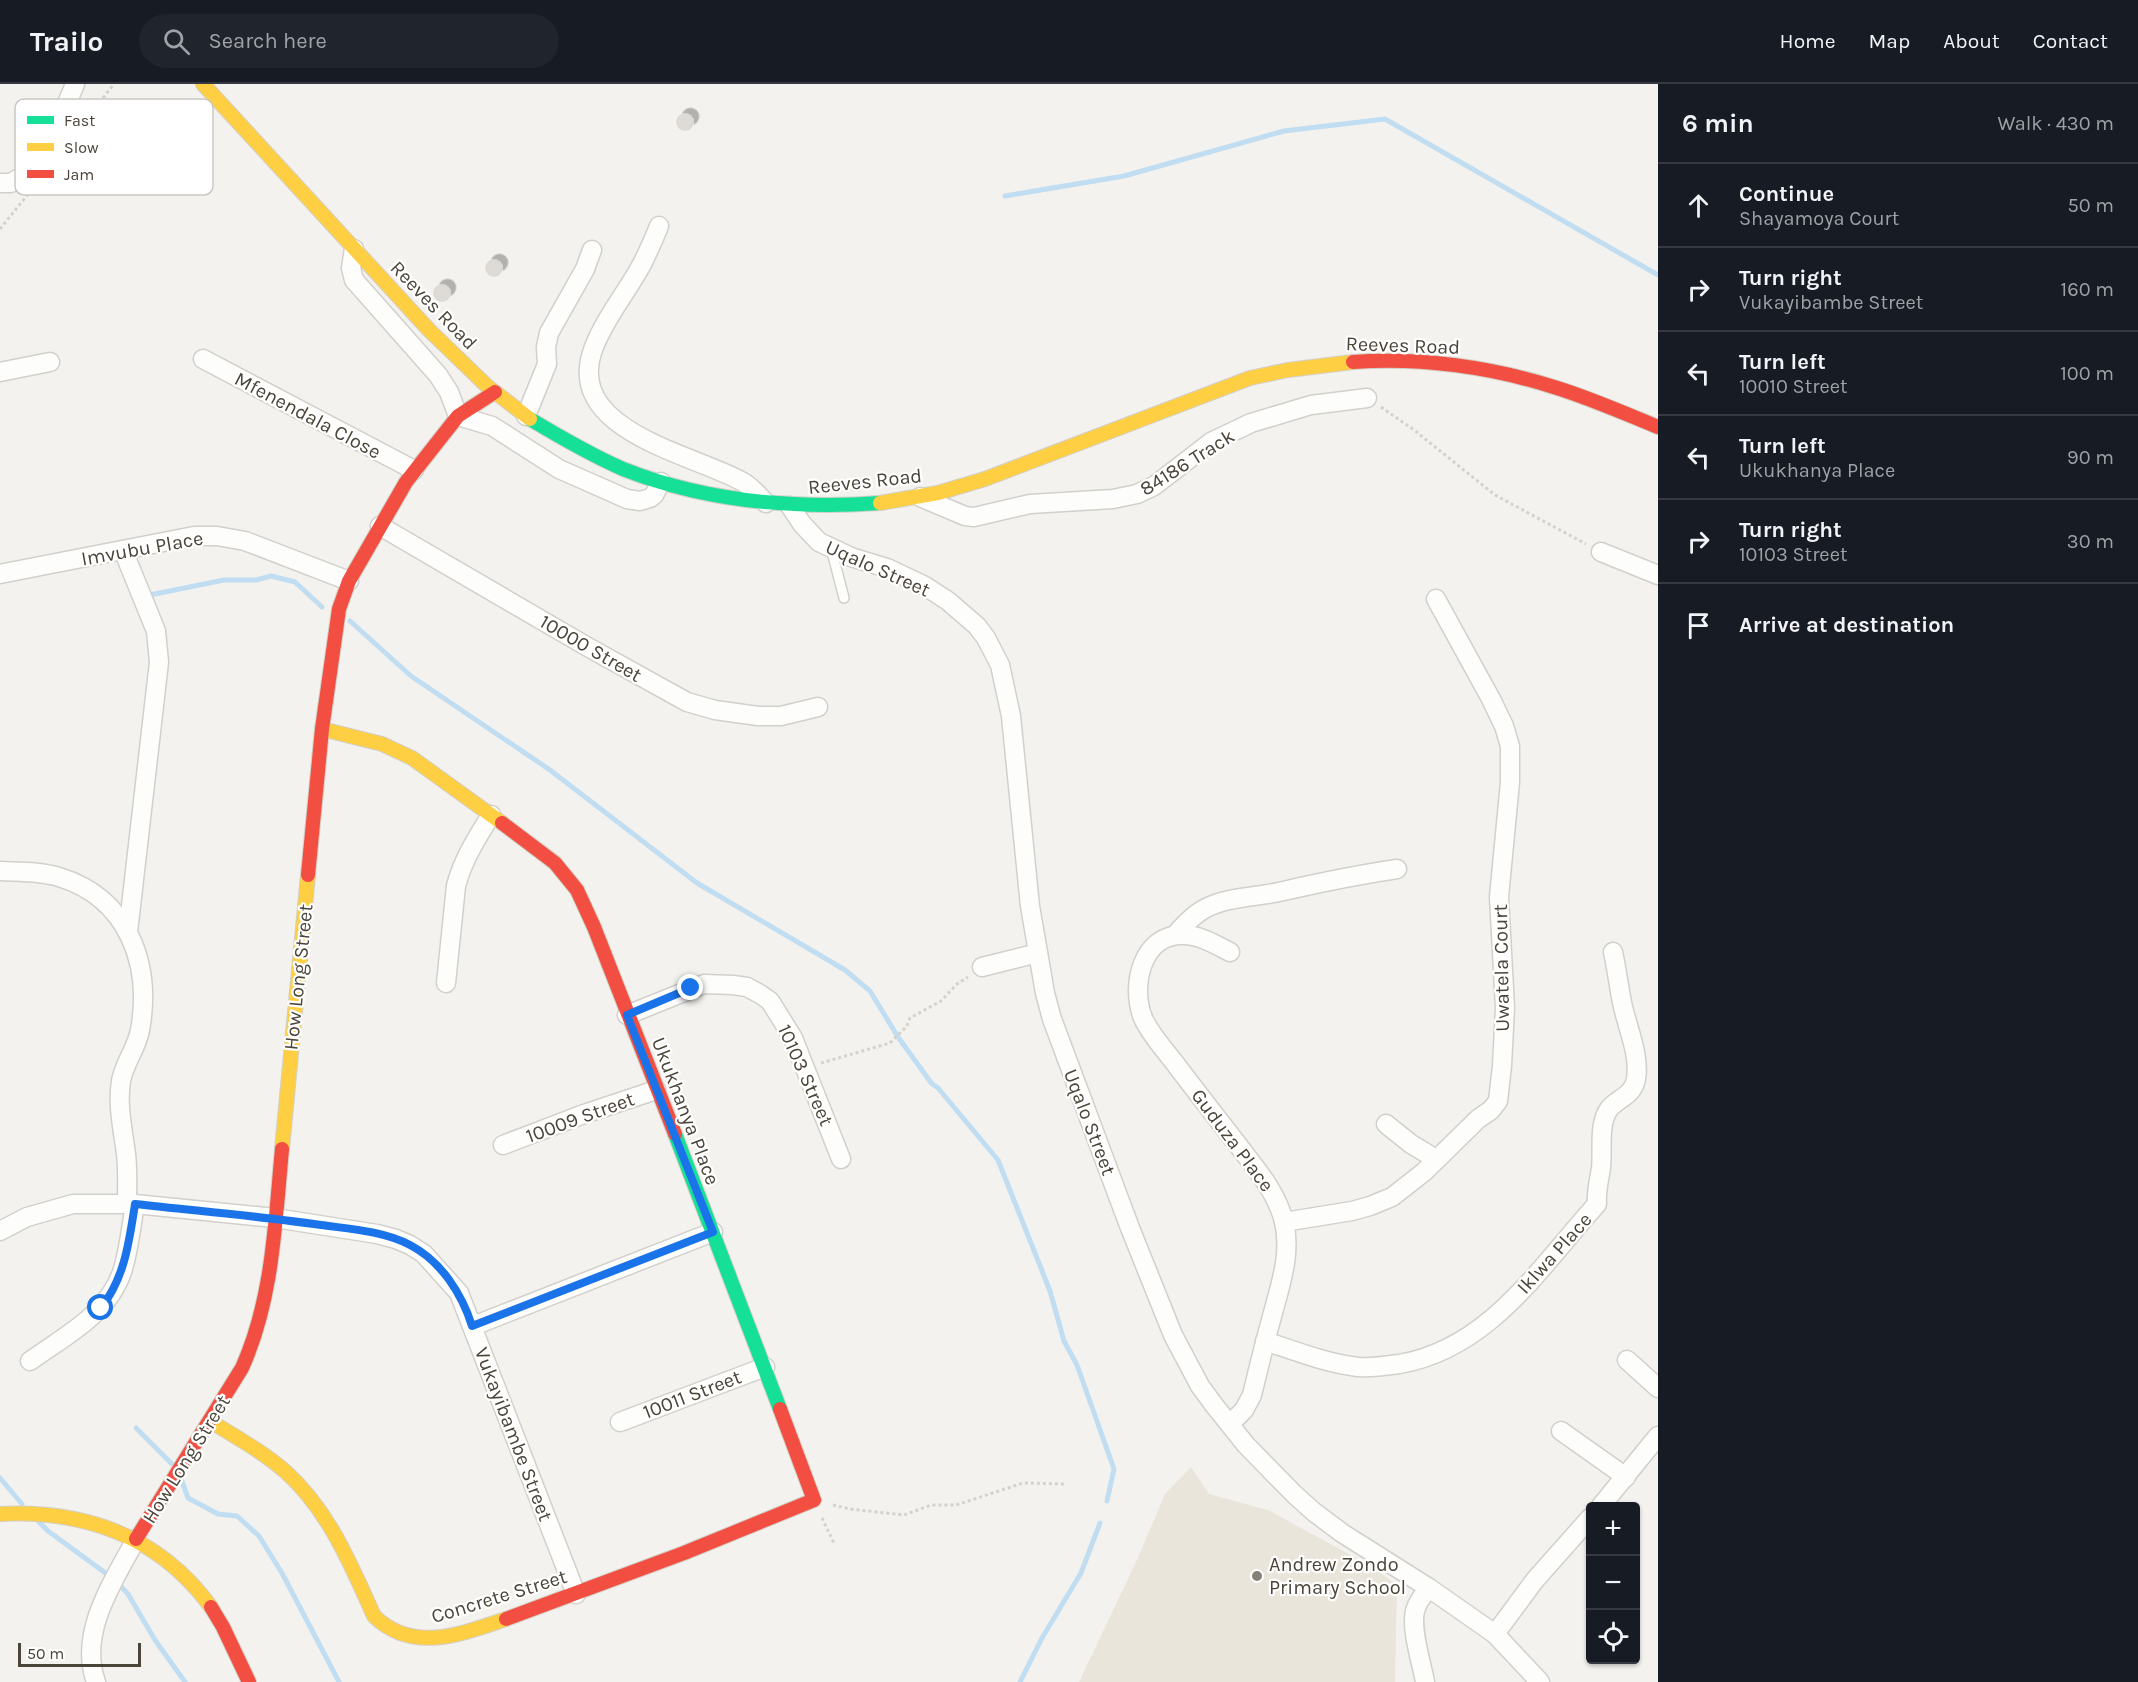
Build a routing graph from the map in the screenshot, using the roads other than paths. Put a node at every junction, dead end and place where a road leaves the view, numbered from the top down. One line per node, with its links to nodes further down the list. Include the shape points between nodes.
1 (75, 84): 3 (street)
2 (203, 84): 7 (street, Reeves Road)
3 (69, 99)
4 (15, 180): 5 (street)
5 (0, 183)
6 (659, 226): 20 (street, via 642,264 593,348 589,368 593,392 623,426 649,442 742,481)
7 (354, 249): 12 (street, Reeves Road, via 453,355); 14 (street, via 354,280 438,375)
8 (592, 250): 15 (street, via 549,333 547,364)
9 (203, 359): 17 (street, Mfenendala Close)
10 (50, 362): 11 (street)
11 (0, 372)
12 (495, 392): 14 (street, How Long Street); 15 (street, Reeves Road)
13 (1367, 398): 19 (street, 84186 Track, via 1311,405 1251,423 1211,442 1150,489 1126,497 1030,504 974,517)
14 (458, 416): 17 (street, How Long Street); 18 (street, via 492,426 559,469 627,499 650,498)
15 (526, 416): 18 (street, Reeves Road, via 608,462)
16 (1658, 427): 19 (street, Reeves Road, via 1554,387 1475,368 1348,361 1250,378 978,482)
17 (414, 470): 22 (street, How Long Street)
18 (661, 482): 20 (street, Reeves Road)
19 (919, 497): 21 (street, Reeves Road)
20 (766, 503): 21 (street, Reeves Road)
21 (790, 506): 23 (street, Uqalo Street, via 813,537)
22 (380, 526): 28 (street, How Long Street); 31 (street, 10000 Street, via 687,702 758,716 781,716)
23 (831, 548): 29 (lane); 40 (street, Uqalo Street, via 887,568 948,601 981,632 1000,665 1011,716)
24 (123, 550): 26 (street, Imvubu Place); 28 (street, Imvubu Place, via 194,536 217,536 245,541); 36 (street, via 156,631 159,662)
25 (1601, 552): 27 (street)
26 (0, 574)
27 (1658, 575)
28 (349, 581): 32 (street, How Long Street, via 336,622)
29 (844, 598)
30 (1437, 599): 48 (street, Uwatela Court, via 1504,726 1510,746 1510,782 1499,897 1505,1008 1498,1101)
31 (818, 707)
32 (322, 729): 33 (street, Ukukhanya Place, via 400,751); 50 (street, How Long Street)
33 (491, 815): 42 (street, via 460,871); 43 (street, Ukukhanya Place, via 544,854 571,880 594,927)
34 (1397, 868): 37 (street, via 1218,903 1187,921)
35 (0, 871): 36 (street, via 40,873 74,883 111,910)
36 (128, 932): 49 (street, via 141,966 144,1004 140,1033 124,1068 120,1096)
37 (1175, 935): 38 (street, via 1200,938); 51 (street, Guduza Place, via 1160,942 1142,963 1139,983 1143,1018 1272,1190)
38 (1230, 952)
39 (1614, 952): 55 (street, Iklwa Place, via 1636,1079 1632,1090 1606,1115 1597,1204 1531,1281 1472,1335 1455,1346 1412,1362 1357,1366)
40 (1038, 953): 41 (street); 62 (street, Uqalo Street, via 1045,993 1062,1047 1153,1288 1200,1386)
41 (982, 967)
42 (446, 983)
43 (627, 1015): 44 (street, Ukukhanya Place); 47 (street, 10103 Street, via 704,984 747,987 770,1001 793,1038)
44 (656, 1090): 46 (street, 10009 Street); 53 (street, Ukukhanya Place)
45 (1386, 1124): 48 (street)
46 (503, 1145)
47 (841, 1159)
48 (1436, 1159): 51 (street, Uwatela Court, via 1392,1197 1352,1211)
49 (131, 1204): 50 (street, Vukayibambe Street); 52 (street, Vukayibambe Street, via 73,1203 27,1217); 57 (street, via 122,1273 108,1300 94,1316)
50 (275, 1218): 54 (street, Vukayibambe Street, via 377,1234 410,1245 424,1254 459,1293); 60 (street, How Long Street, via 261,1322 242,1368)
51 (1284, 1222): 55 (street, Guduza Place, via 1283,1271)
52 (0, 1231)
53 (713, 1232): 54 (street); 58 (street, Ukukhanya Place)
54 (472, 1326): 72 (street, Vukayibambe Street)
55 (1265, 1341): 62 (street, Guduza Place, via 1252,1395)
56 (1627, 1360): 59 (street)
57 (30, 1361)
58 (765, 1367): 61 (street, 10011 Street); 66 (street, Ukukhanya Place)
59 (1658, 1388)
60 (210, 1421): 70 (street, How Long Street); 72 (street, Concrete Street, via 283,1470 310,1497 341,1545 374,1616 386,1626 416,1638 446,1635)
61 (620, 1422)
62 (1230, 1425): 71 (street, Uqalo Street, via 1246,1446 1314,1512)
63 (1562, 1431): 65 (street)
64 (1658, 1436): 65 (street)
65 (1626, 1477): 67 (street)
66 (814, 1500): 72 (street, Concrete Street)
67 (1604, 1502)
68 (0, 1514): 70 (street, via 68,1516)
69 (1586, 1523): 73 (street, via 1535,1580)
70 (136, 1539): 74 (street, via 94,1628 90,1663); 75 (street, via 165,1559 204,1598)
71 (1429, 1588): 73 (street, Uqalo Street); 76 (street, via 1414,1617)
72 (576, 1594)
73 (1495, 1634): 77 (street, Uqalo Street)
74 (96, 1682)
75 (249, 1682)
76 (1425, 1682)
77 (1540, 1682)

